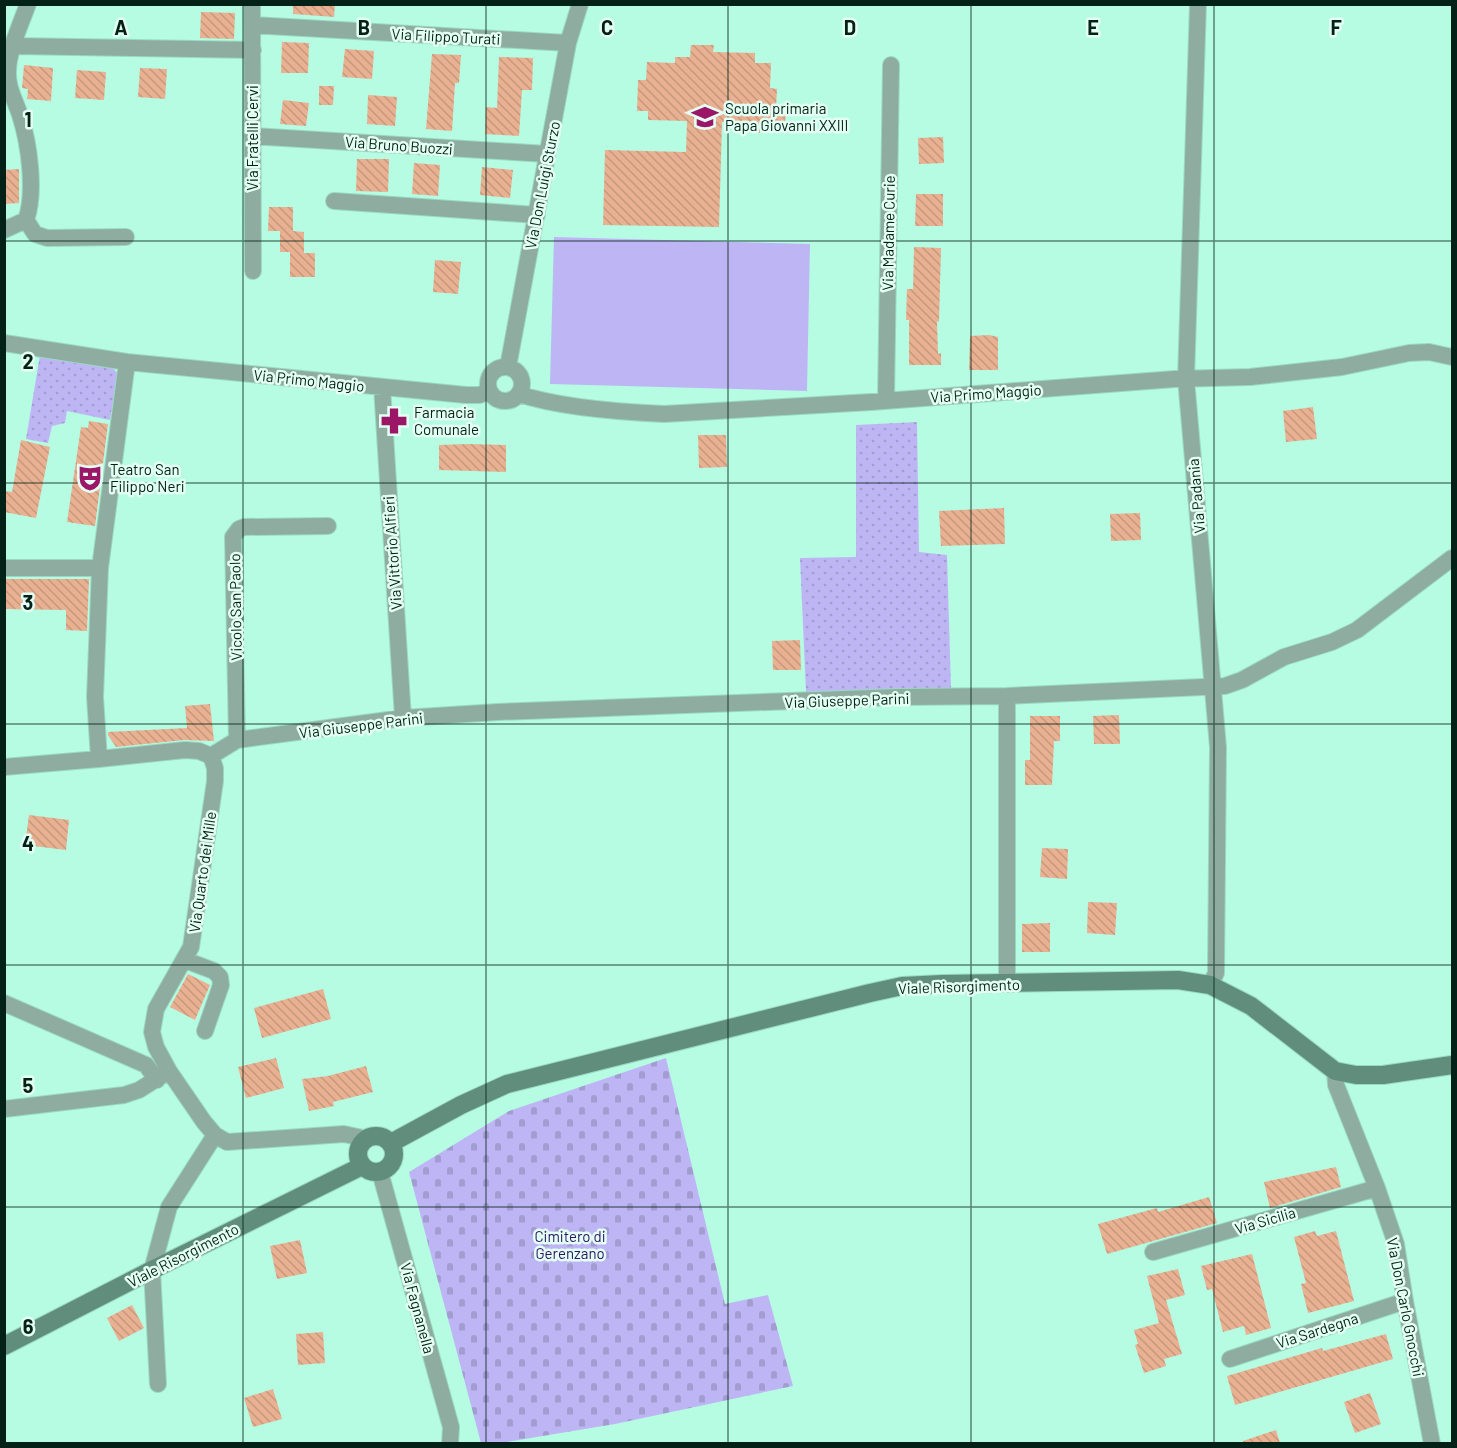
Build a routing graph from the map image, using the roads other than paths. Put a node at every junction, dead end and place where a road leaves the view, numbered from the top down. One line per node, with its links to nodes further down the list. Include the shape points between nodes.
1 (28, 4): 7 (street)
2 (252, 4): 5 (street, Via Fratelli Cervi)
3 (580, 4): 6 (street, Via Don Luigi Sturzo)
4 (1198, 4): 22 (street, Via Padania)
5 (252, 25): 6 (street, Via Filippo Turati); 8 (street, Via Fratelli Cervi)
6 (568, 43): 11 (street, Via Don Luigi Sturzo)
7 (14, 46): 8 (street); 14 (street, via 8,84 27,147 30,209)
8 (253, 50): 10 (street, Via Fratelli Cervi)
9 (891, 65): 26 (street, Via Madame Curie)
10 (252, 136): 11 (street, Via Bruno Buozzi); 17 (street, Via Fratelli Cervi)
11 (547, 154): 13 (street, Via Don Luigi Sturzo)
12 (334, 201): 13 (street)
13 (537, 215): 21 (street, Via Don Luigi Sturzo)
14 (26, 220): 15 (street); 16 (street, via 34,234 47,238)
15 (4, 230)
16 (126, 237)
17 (253, 271)
18 (4, 343): 20 (street, Via Primo Maggio)
19 (1452, 357): 22 (street, Via Primo Maggio, via 1409,353 1318,370)
20 (128, 362): 23 (street, Via Primo Maggio); 30 (street)
21 (508, 367): 24 (street, via 490,375); 25 (street, via 520,378)
22 (1186, 379): 26 (street, Via Primo Maggio); 31 (street, Via Padania)
23 (382, 387): 24 (street, Via Primo Maggio, via 466,395); 33 (street, Via Vittorio Alfieri)
24 (489, 390): 25 (street, via 495,398 505,401)
25 (519, 394): 26 (street, Via Primo Maggio, via 634,413 664,414)
26 (886, 401)
27 (328, 525): 34 (street, Vicolo San Paolo, via 244,526 233,537)
28 (1452, 558): 31 (street, Via Giuseppe Parini, via 1357,630 1284,657 1242,680)
29 (4, 568): 30 (street)
30 (100, 568): 36 (street, via 95,697)
31 (1214, 687): 32 (street, Via Giuseppe Parini); 40 (street, Via Padania, via 1218,747 1216,973)
32 (1007, 696): 33 (street, Via Giuseppe Parini); 39 (street)
33 (403, 718): 34 (street, Via Giuseppe Parini)
34 (237, 740): 35 (street, Via Giuseppe Parini)
35 (211, 756): 36 (street, via 185,750); 38 (street, Via Quarto dei Mille, via 215,781 191,947)
36 (99, 759): 37 (street)
37 (4, 767)
38 (185, 960): 42 (street, via 220,977 221,985); 45 (street, Via Quarto dei Mille, via 156,1010 153,1023)
39 (1006, 983): 40 (street, Viale Risorgimento, via 1178,980); 49 (street, Viale Risorgimento, via 881,990 533,1077 483,1094)
40 (1210, 986): 44 (street, Viale Risorgimento, via 1251,1006)
41 (4, 1003): 45 (street)
42 (205, 1031)
43 (1452, 1065): 44 (street, via 1383,1075)
44 (1335, 1071): 52 (street, Via Don Carlo Gnocchi, via 1336,1085)
45 (163, 1075): 46 (street, via 124,1095); 47 (street, Via Quarto dei Mille)
46 (4, 1109)
47 (215, 1135): 48 (street, via 227,1142 344,1134); 54 (street, via 169,1207)
48 (367, 1139): 49 (street, via 377,1136); 50 (street, via 358,1154)
49 (391, 1143): 51 (street, via 394,1158)
50 (362, 1166): 51 (street, via 370,1172); 54 (street, Viale Risorgimento)
51 (380, 1172): 59 (street, Via Fagnanella, via 451,1427)
52 (1377, 1188): 53 (street, Via Sicilia); 55 (street, Via Don Carlo Gnocchi, via 1396,1244)
53 (1153, 1252)
54 (152, 1270): 56 (street, Viale Risorgimento); 58 (street)
55 (1405, 1301): 57 (street, Via Sardegna); 60 (street, Via Don Carlo Gnocchi)
56 (4, 1346)
57 (1230, 1359)
58 (158, 1384)
59 (450, 1443)
60 (1432, 1443)

